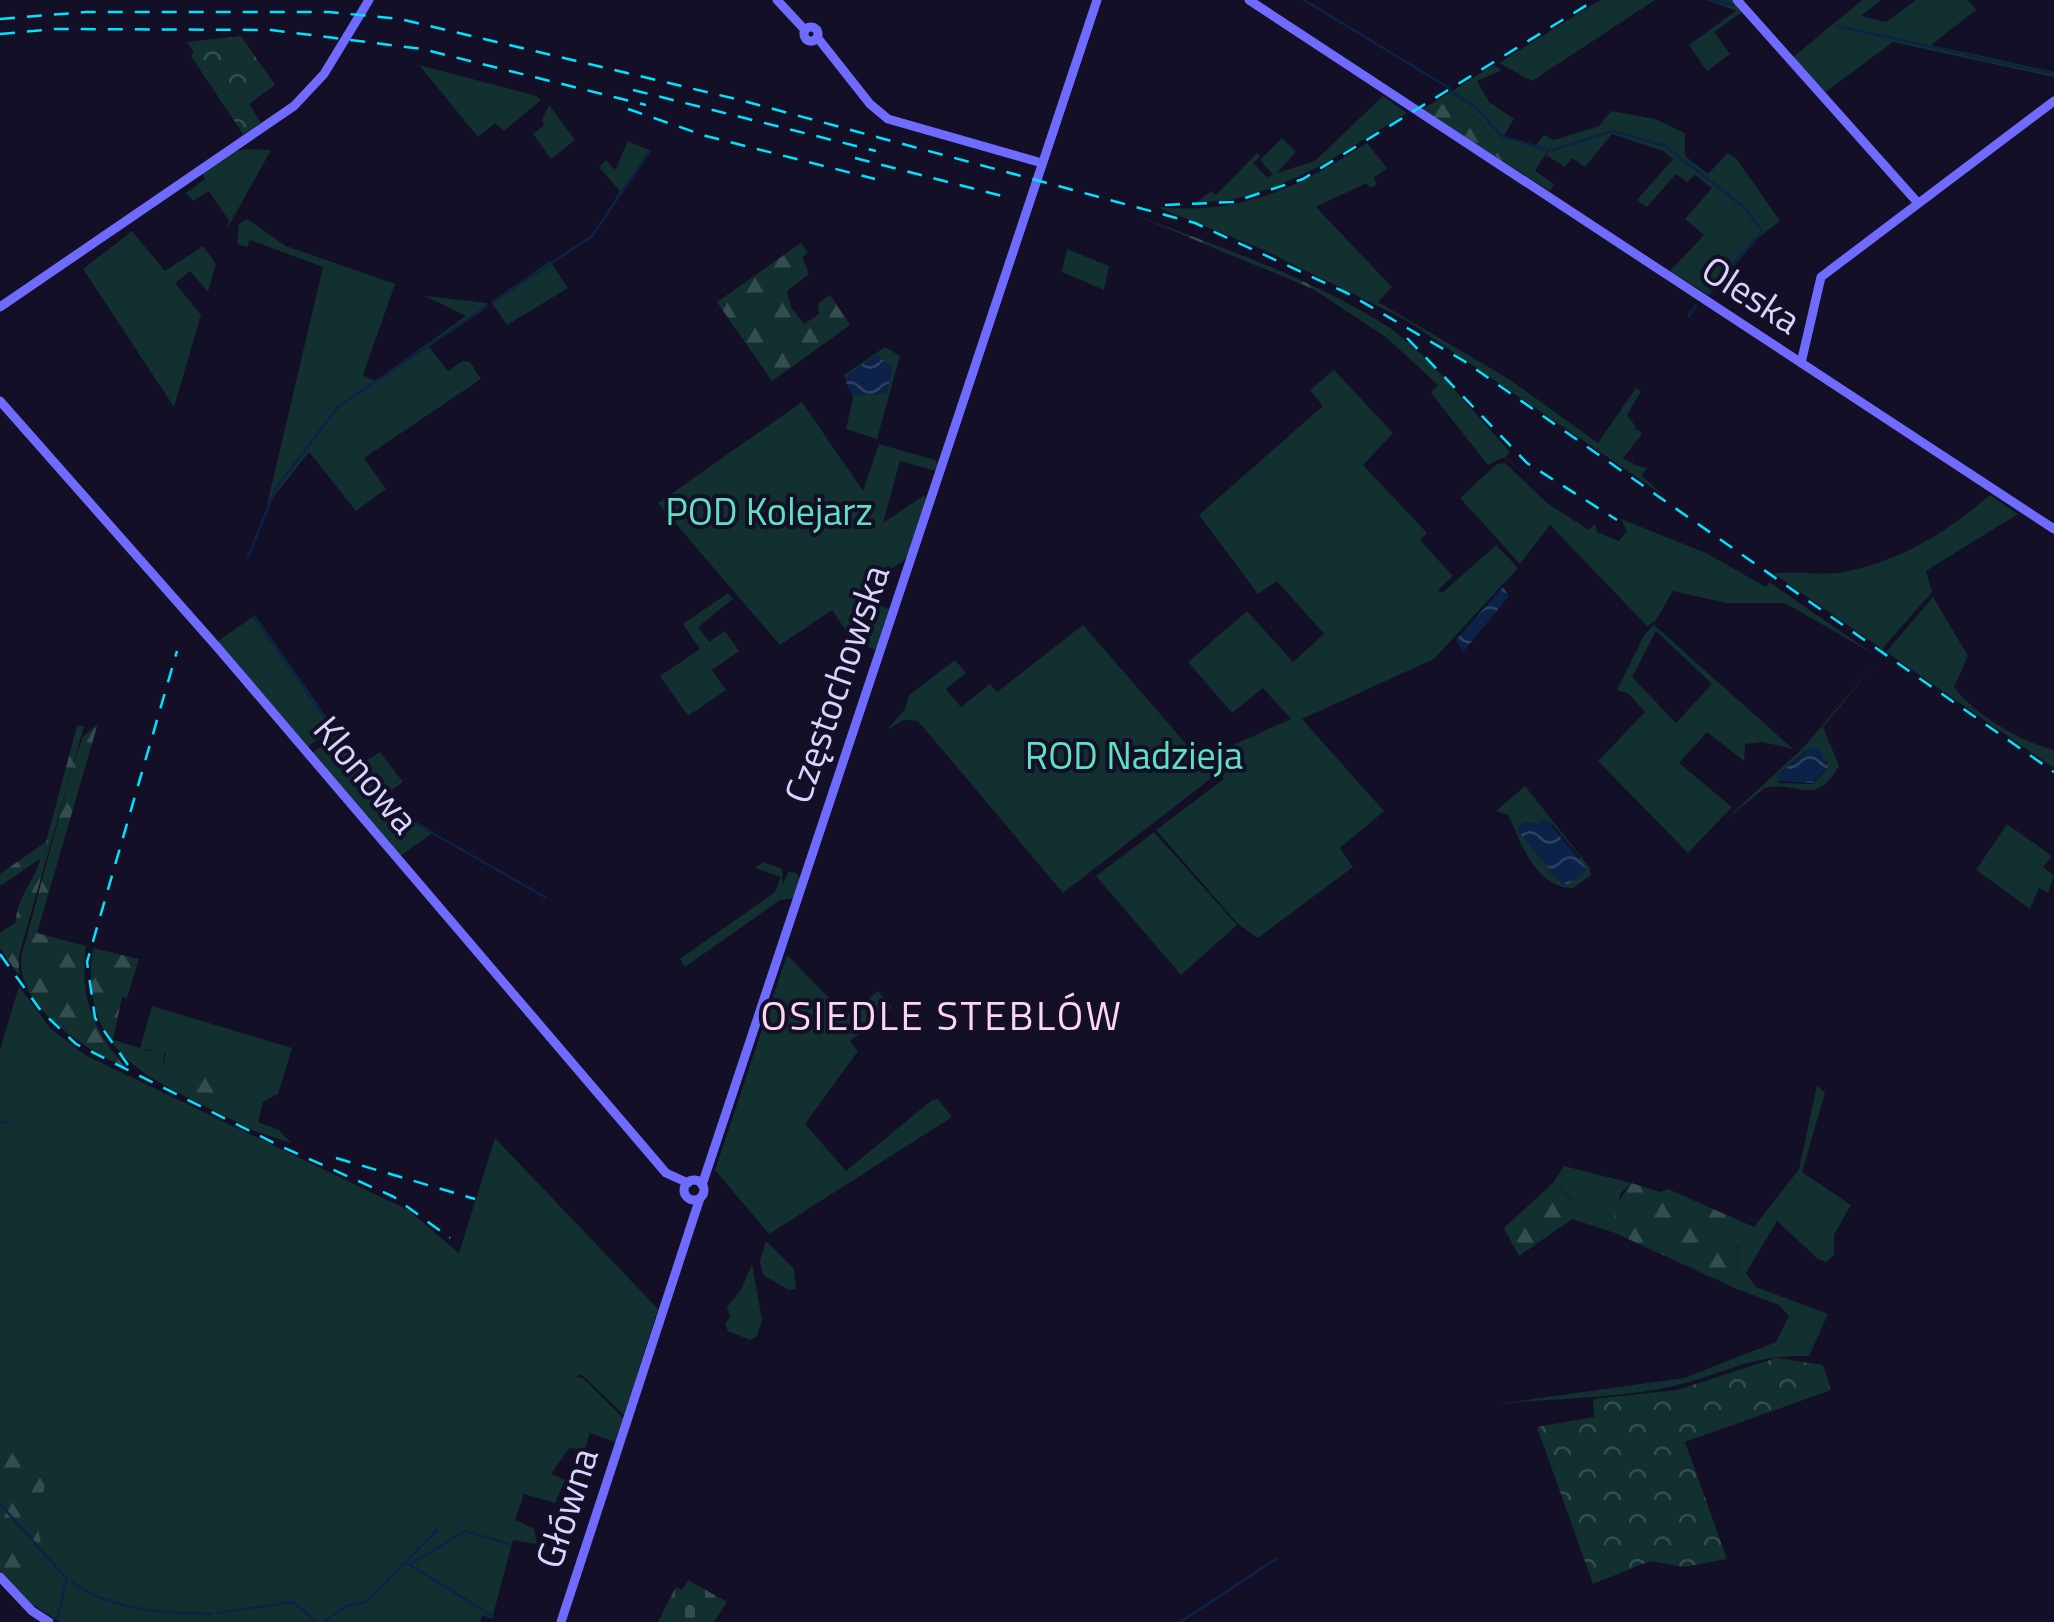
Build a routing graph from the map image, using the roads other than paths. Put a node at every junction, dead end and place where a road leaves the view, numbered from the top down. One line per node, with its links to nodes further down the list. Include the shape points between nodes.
1 (369, 0): 9 (street, via 324,74 279,117)
2 (777, 0): 7 (street, via 805,30 814,28 815,38 870,104 904,127)
3 (1097, 0): 7 (street, Częstochowska)
4 (1249, 0): 10 (street, Oleska)
5 (1736, 0): 8 (street)
6 (2054, 101): 8 (street)
7 (1042, 164): 13 (street, Częstochowska, via 712,1160)
8 (1918, 203): 10 (street, via 1819,278)
9 (0, 307)
10 (1801, 364): 12 (street, Oleska)
11 (0, 401): 13 (street, Klonowa, via 666,1173)
12 (2054, 529)
13 (692, 1188): 14 (street); 14 (street, via 700,1198)
14 (691, 1223): 17 (street, Główna)
15 (0, 1577): 16 (street)
16 (47, 1621)
17 (561, 1622)

